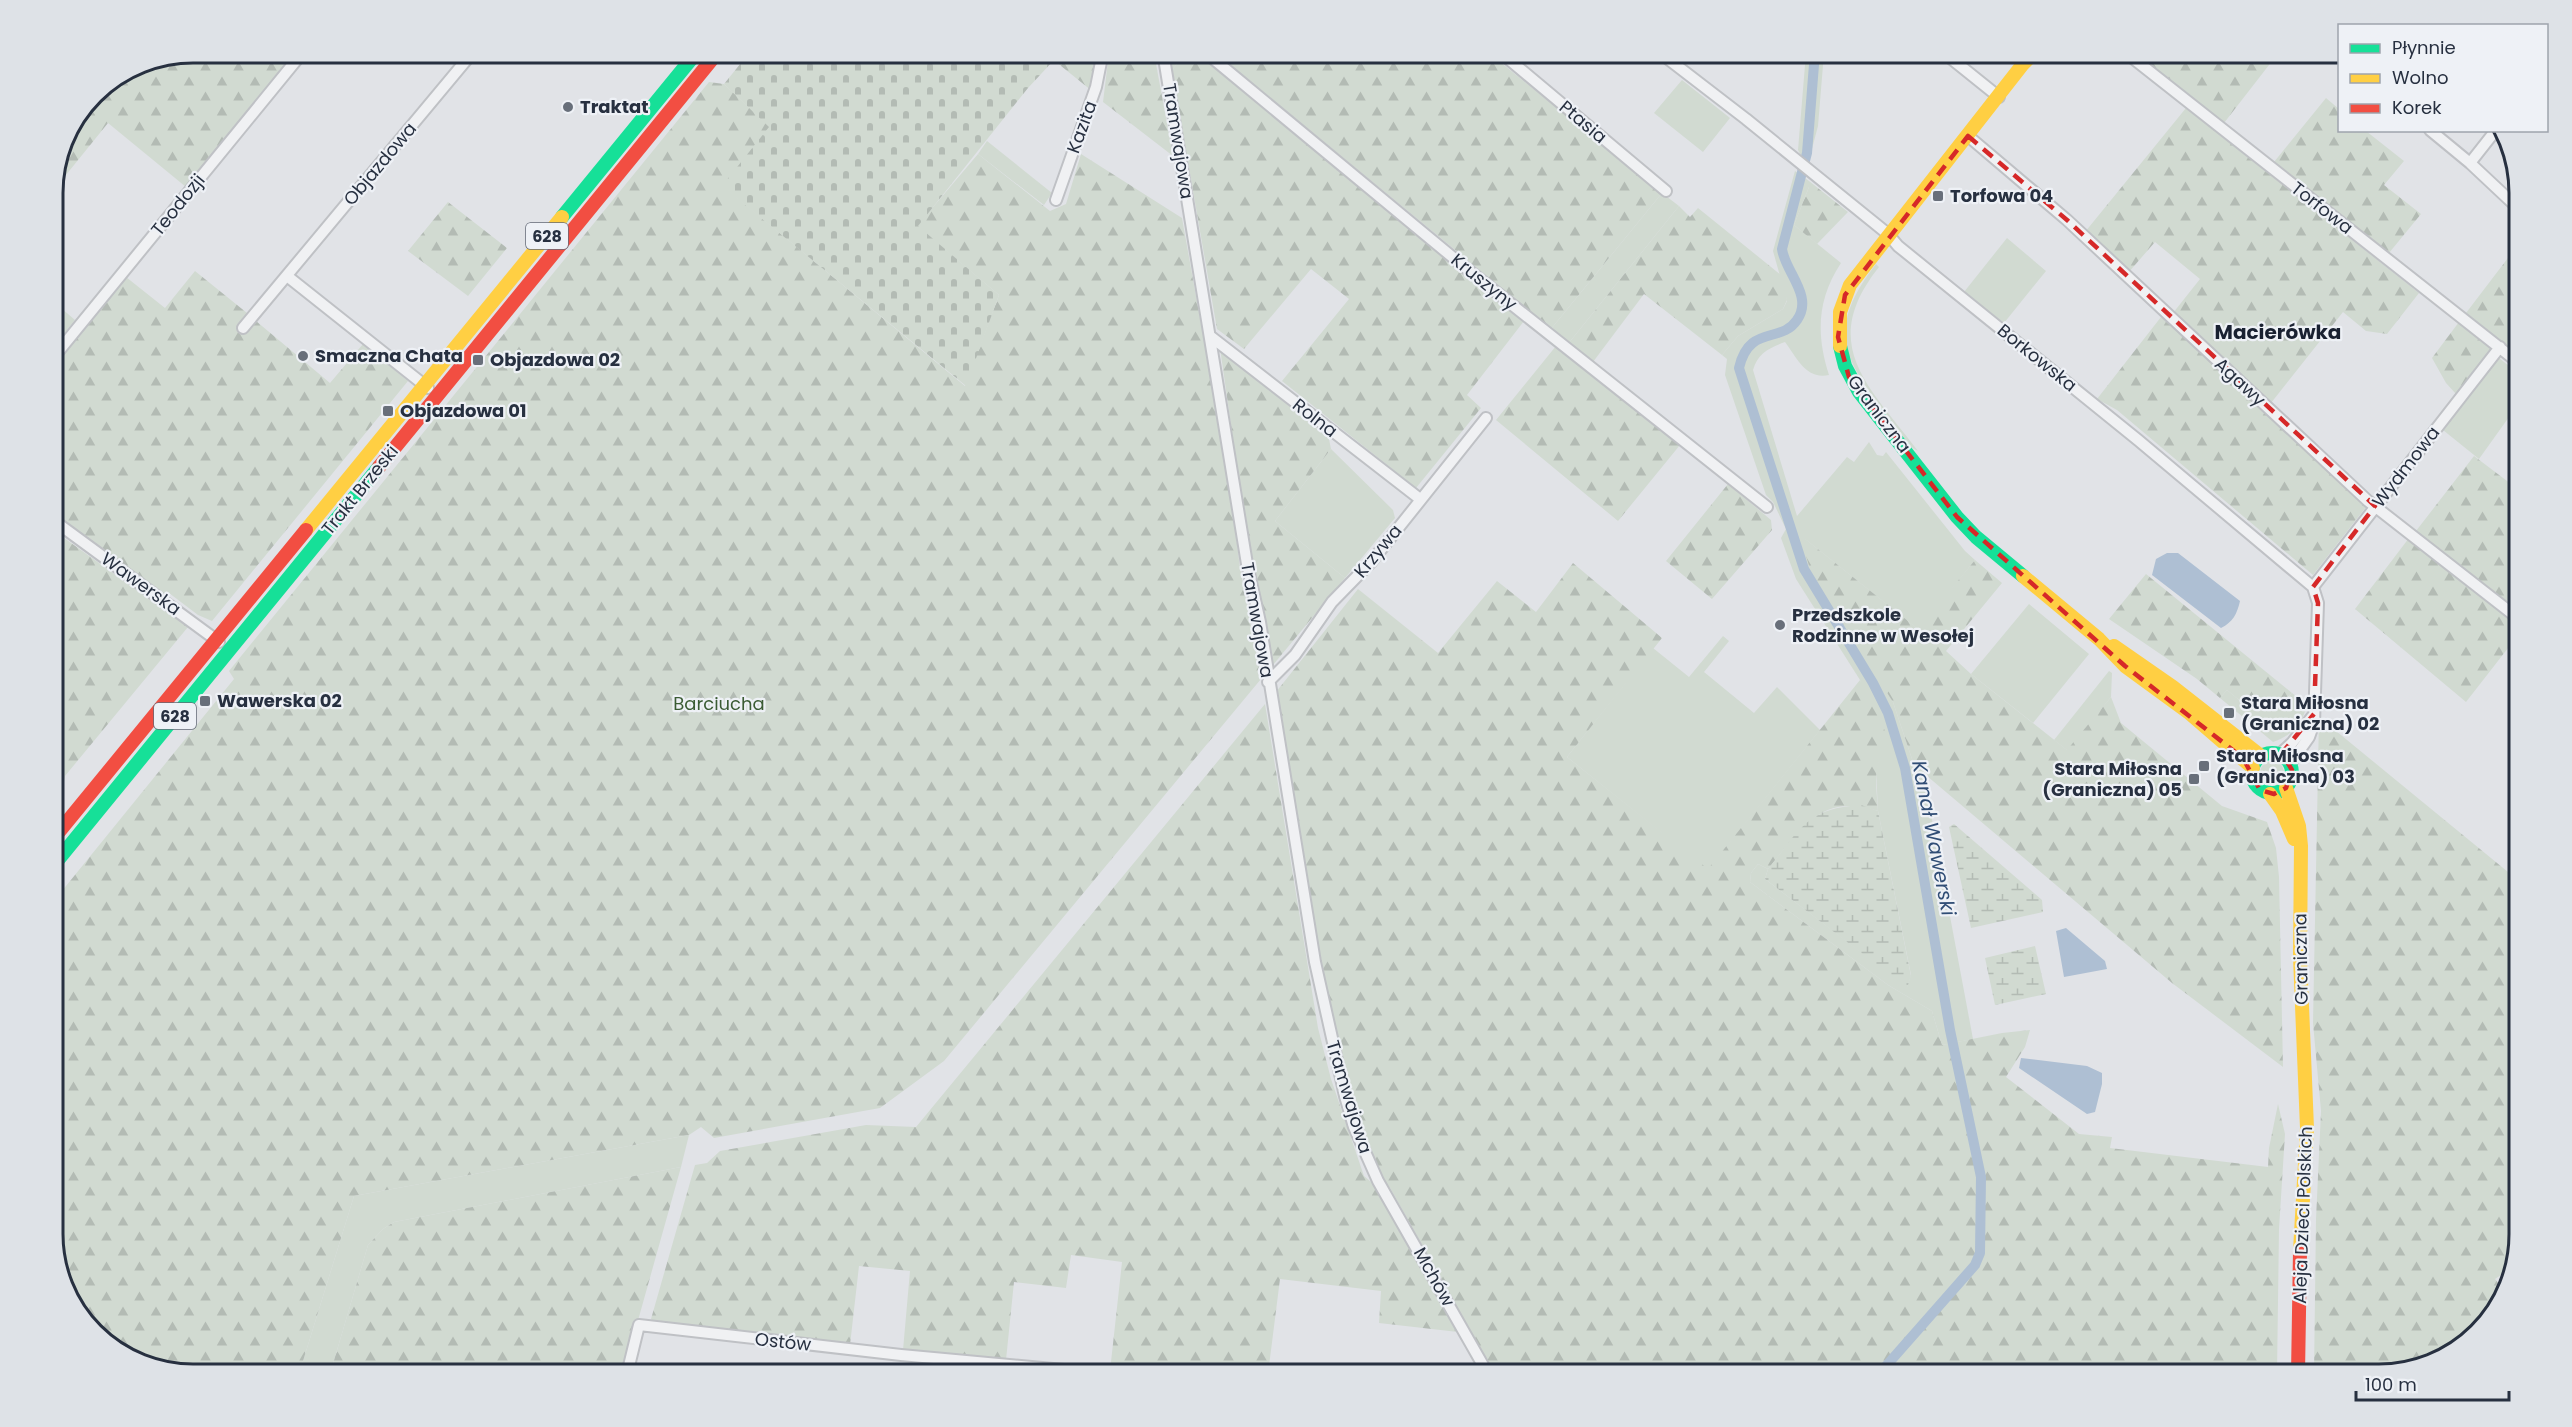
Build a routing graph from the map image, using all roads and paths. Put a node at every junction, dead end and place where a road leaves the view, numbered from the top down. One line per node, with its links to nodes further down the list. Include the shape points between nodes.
1 (294, 63): 25 (street, Teodozji)
2 (464, 63): 22 (street, Objazdowa)
3 (688, 63): 28 (main road, Trakt Brzeski / 628)
4 (709, 63): 29 (main road, Trakt Brzeski / 628)
5 (1101, 63): 19 (street, Kazita)
6 (1165, 63): 24 (street, Tramwajowa)
7 (1218, 63): 33 (street, Kruszyny, via 1462,265)
8 (1513, 63): 18 (street, Ptasia)
9 (1673, 63): 21 (street, Borkowska)
10 (1957, 63): 13 (street)
11 (2021, 63): 13 (main road, Graniczna)
12 (2139, 63): 26 (street, Torfowa)
13 (1999, 97): 16 (main road, Graniczna)
14 (2432, 132): 17 (street)
15 (2494, 132): 17 (street)
16 (1968, 136): 21 (main road, Graniczna); 32 (street, Agawy, via 2067,220)
17 (2470, 163): 20 (street)
18 (1666, 190)
19 (1056, 200)
20 (2509, 200)
21 (1888, 234): 35 (street, Borkowska); 41 (main road, Graniczna, via 1855,277 1841,305 1838,337 1849,377 1966,526 2099,639 2125,666)
22 (287, 276): 23 (street, Objazdowa); 28 (street)
23 (243, 328)
24 (1210, 336): 31 (street, Rolna); 39 (street, Tramwajowa)
25 (63, 346)
26 (2500, 347): 27 (street, Torfowa); 32 (street, Wydmowa)
27 (2509, 355)
28 (424, 386): 29 (street); 37 (main road, Trakt Brzeski / 628)
29 (438, 395): 38 (main road, Trakt Brzeski / 628)
30 (1486, 418): 31 (street, Krzywa)
31 (1420, 499): 39 (street, Krzywa, via 1372,561 1332,602 1295,655)
32 (2375, 506): 35 (street, Wydmowa); 36 (street, Agawy)
33 (1767, 507)
34 (63, 527): 37 (street, Wawerska)
35 (2313, 587): 40 (street, via 2318,603 2312,732)
36 (2509, 611)
37 (216, 639): 38 (street, Wawerska); 44 (main road, 628)
38 (230, 650): 45 (main road, 628)
39 (1268, 682): 48 (street, Tramwajowa, via 1336,1065 1354,1127)
40 (2285, 759): 41 (main road, via 2270,753); 42 (main road, via 2292,777)
41 (2257, 762): 43 (main road, via 2252,778 2255,785)
42 (2286, 788): 43 (main road); 46 (main road, Graniczna, via 2300,832)
43 (2270, 794): 46 (main road, Graniczna, via 2288,822)
44 (63, 827)
45 (63, 854)
46 (2300, 864): 47 (main road, Graniczna)
47 (2304, 1055): 52 (main road, Aleja Dzieci Polskich, via 2307,1128)
48 (1378, 1181): 51 (street, Mchów)
49 (629, 1364): 50 (street, Ostów, via 639,1325)
50 (1003, 1364)
51 (1482, 1364)
52 (2298, 1364)

